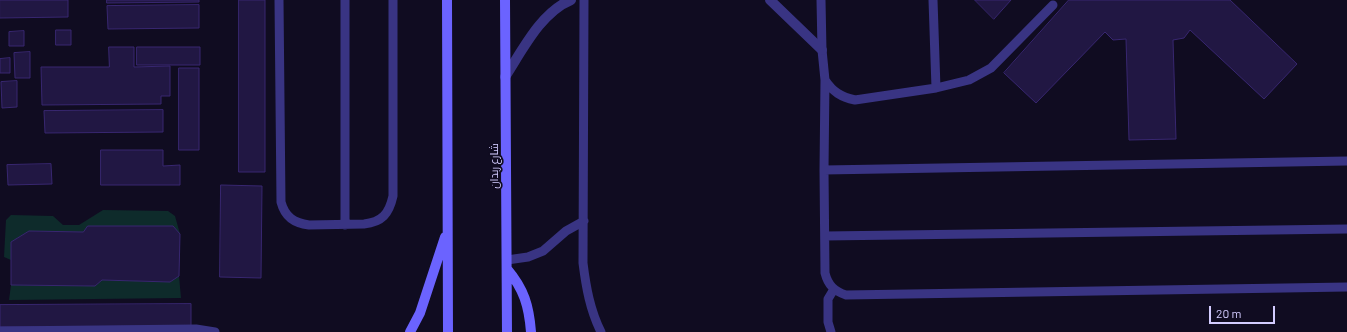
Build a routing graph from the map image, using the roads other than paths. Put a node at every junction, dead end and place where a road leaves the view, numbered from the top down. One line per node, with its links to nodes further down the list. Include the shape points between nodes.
1 (279, 0): 19 (lane, via 283,210 288,217 301,224)
2 (345, 0): 19 (lane)
3 (393, 0): 19 (lane, via 393,196 388,213 381,219 373,223)
4 (447, 0): 20 (main road)
5 (505, 0): 13 (main road, شارع ربدان)
6 (571, 0): 13 (street, via 556,8 547,17)
7 (584, 0): 18 (lane)
8 (770, 0): 12 (street)
9 (821, 0): 12 (lane)
10 (933, 0): 15 (lane)
11 (1053, 5): 15 (lane, via 986,71 969,80)
12 (822, 50): 14 (lane)
13 (505, 77): 23 (main road, شارع ربدان)
14 (825, 80): 15 (lane, via 838,94 855,100); 17 (lane)
15 (936, 88)
16 (1347, 161): 17 (lane)
17 (824, 170): 22 (lane)
18 (584, 220): 23 (lane, via 566,231 543,251); 32 (lane, via 586,285 591,308)
19 (345, 224)
20 (448, 227): 28 (main road, via 420,314); 29 (main road)
21 (1347, 229): 22 (lane)
22 (825, 236): 25 (lane, via 825,273)
23 (507, 265): 30 (main road, شارع ربدان); 31 (main road, via 527,303)
24 (1347, 287): 25 (lane, via 846,295)
25 (834, 289): 33 (lane, via 828,298)
26 (0, 331): 27 (lane, via 196,329)
27 (215, 332)
28 (410, 332)
29 (448, 332)
30 (507, 332)
31 (531, 332)
32 (601, 332)
33 (830, 332)

